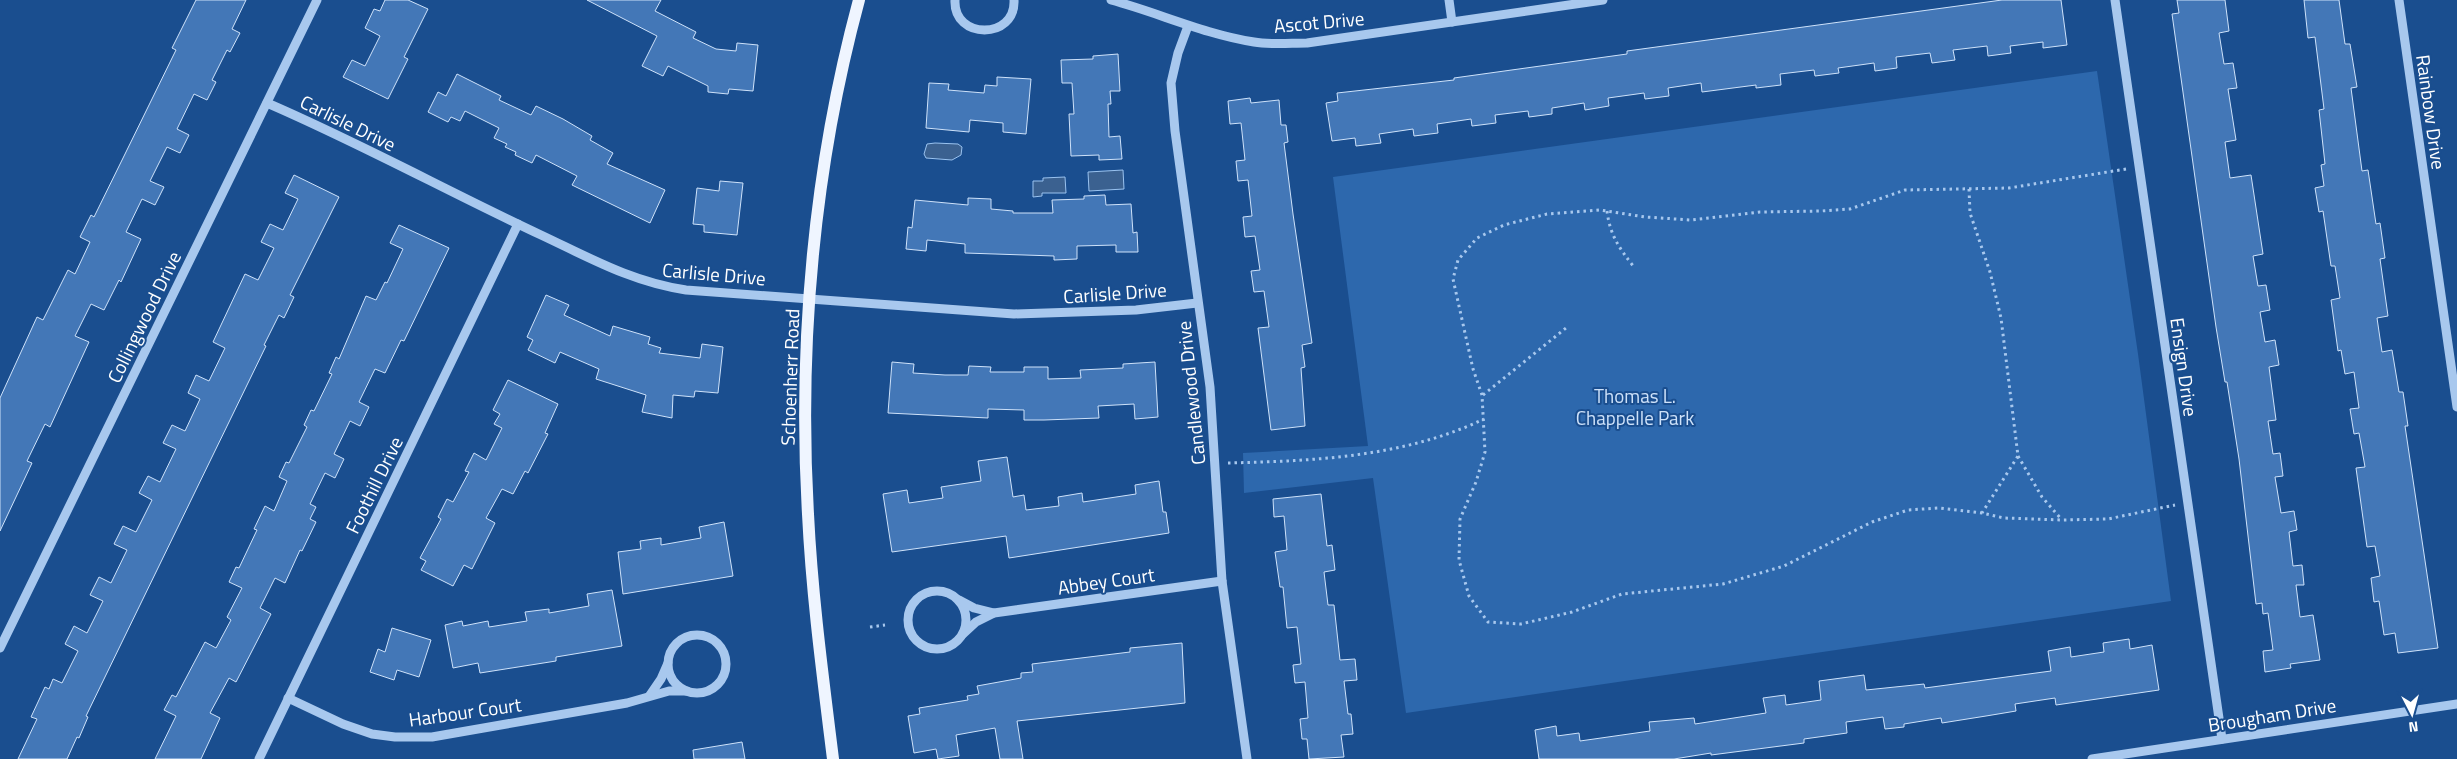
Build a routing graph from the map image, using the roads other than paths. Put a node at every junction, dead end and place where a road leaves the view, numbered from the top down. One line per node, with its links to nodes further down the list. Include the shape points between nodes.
1 (317, 0): 12 (street, Collingwood Drive)
2 (859, 0): 14 (main road, Schoenherr Road, via 837,93 825,164)
3 (955, 0): 9 (street, via 958,15 964,23 980,31 998,28 1011,14)
4 (1111, 0): 11 (street, Ascot Drive)
5 (1449, 0): 10 (street)
6 (1603, 0): 10 (street, Ascot Drive)
7 (2115, 0): 27 (street, Ensign Drive)
8 (2399, 0): 16 (street, Rainbow Drive)
9 (1016, 2)
10 (1452, 22): 11 (street, Ascot Drive, via 1307,43 1272,44)
11 (1188, 26): 15 (street, Candlewood Drive, via 1171,83)
12 (266, 103): 13 (street, Carlisle Drive); 21 (street, Collingwood Drive)
13 (518, 224): 14 (street, Carlisle Drive, via 638,280 659,286); 25 (street, Foothill Drive)
14 (811, 299): 15 (street, Carlisle Drive, via 1014,314 1136,310); 29 (main road, Schoenherr Road, via 806,391 808,514 812,581)
15 (1198, 303): 17 (street, Candlewood Drive, via 1210,387)
16 (2457, 407)
17 (1222, 581): 19 (street, Abbey Court); 30 (street, Candlewood Drive)
18 (958, 600): 19 (street, Abbey Court); 20 (street, via 966,616); 20 (street, Abbey Court, via 942,591 924,594 911,607 908,626 919,643 938,649 956,642)
19 (994, 613): 20 (street, Abbey Court, via 976,622)
20 (963, 634)
21 (0, 648)
22 (668, 662): 23 (street, via 673,680); 23 (street, Harbour Court, via 675,644 683,638 703,635 720,645 727,664 721,681 706,692); 24 (street, Harbour Court, via 662,679)
23 (687, 692): 24 (street, Harbour Court)
24 (650, 695): 25 (street, Harbour Court, via 627,703 432,737 372,734)
25 (288, 698): 28 (street, Foothill Drive)
26 (2457, 704): 27 (street, Brougham Drive)
27 (2222, 739): 31 (street, Brougham Drive)
28 (259, 759)
29 (833, 759)
30 (1247, 759)
31 (2092, 759)

